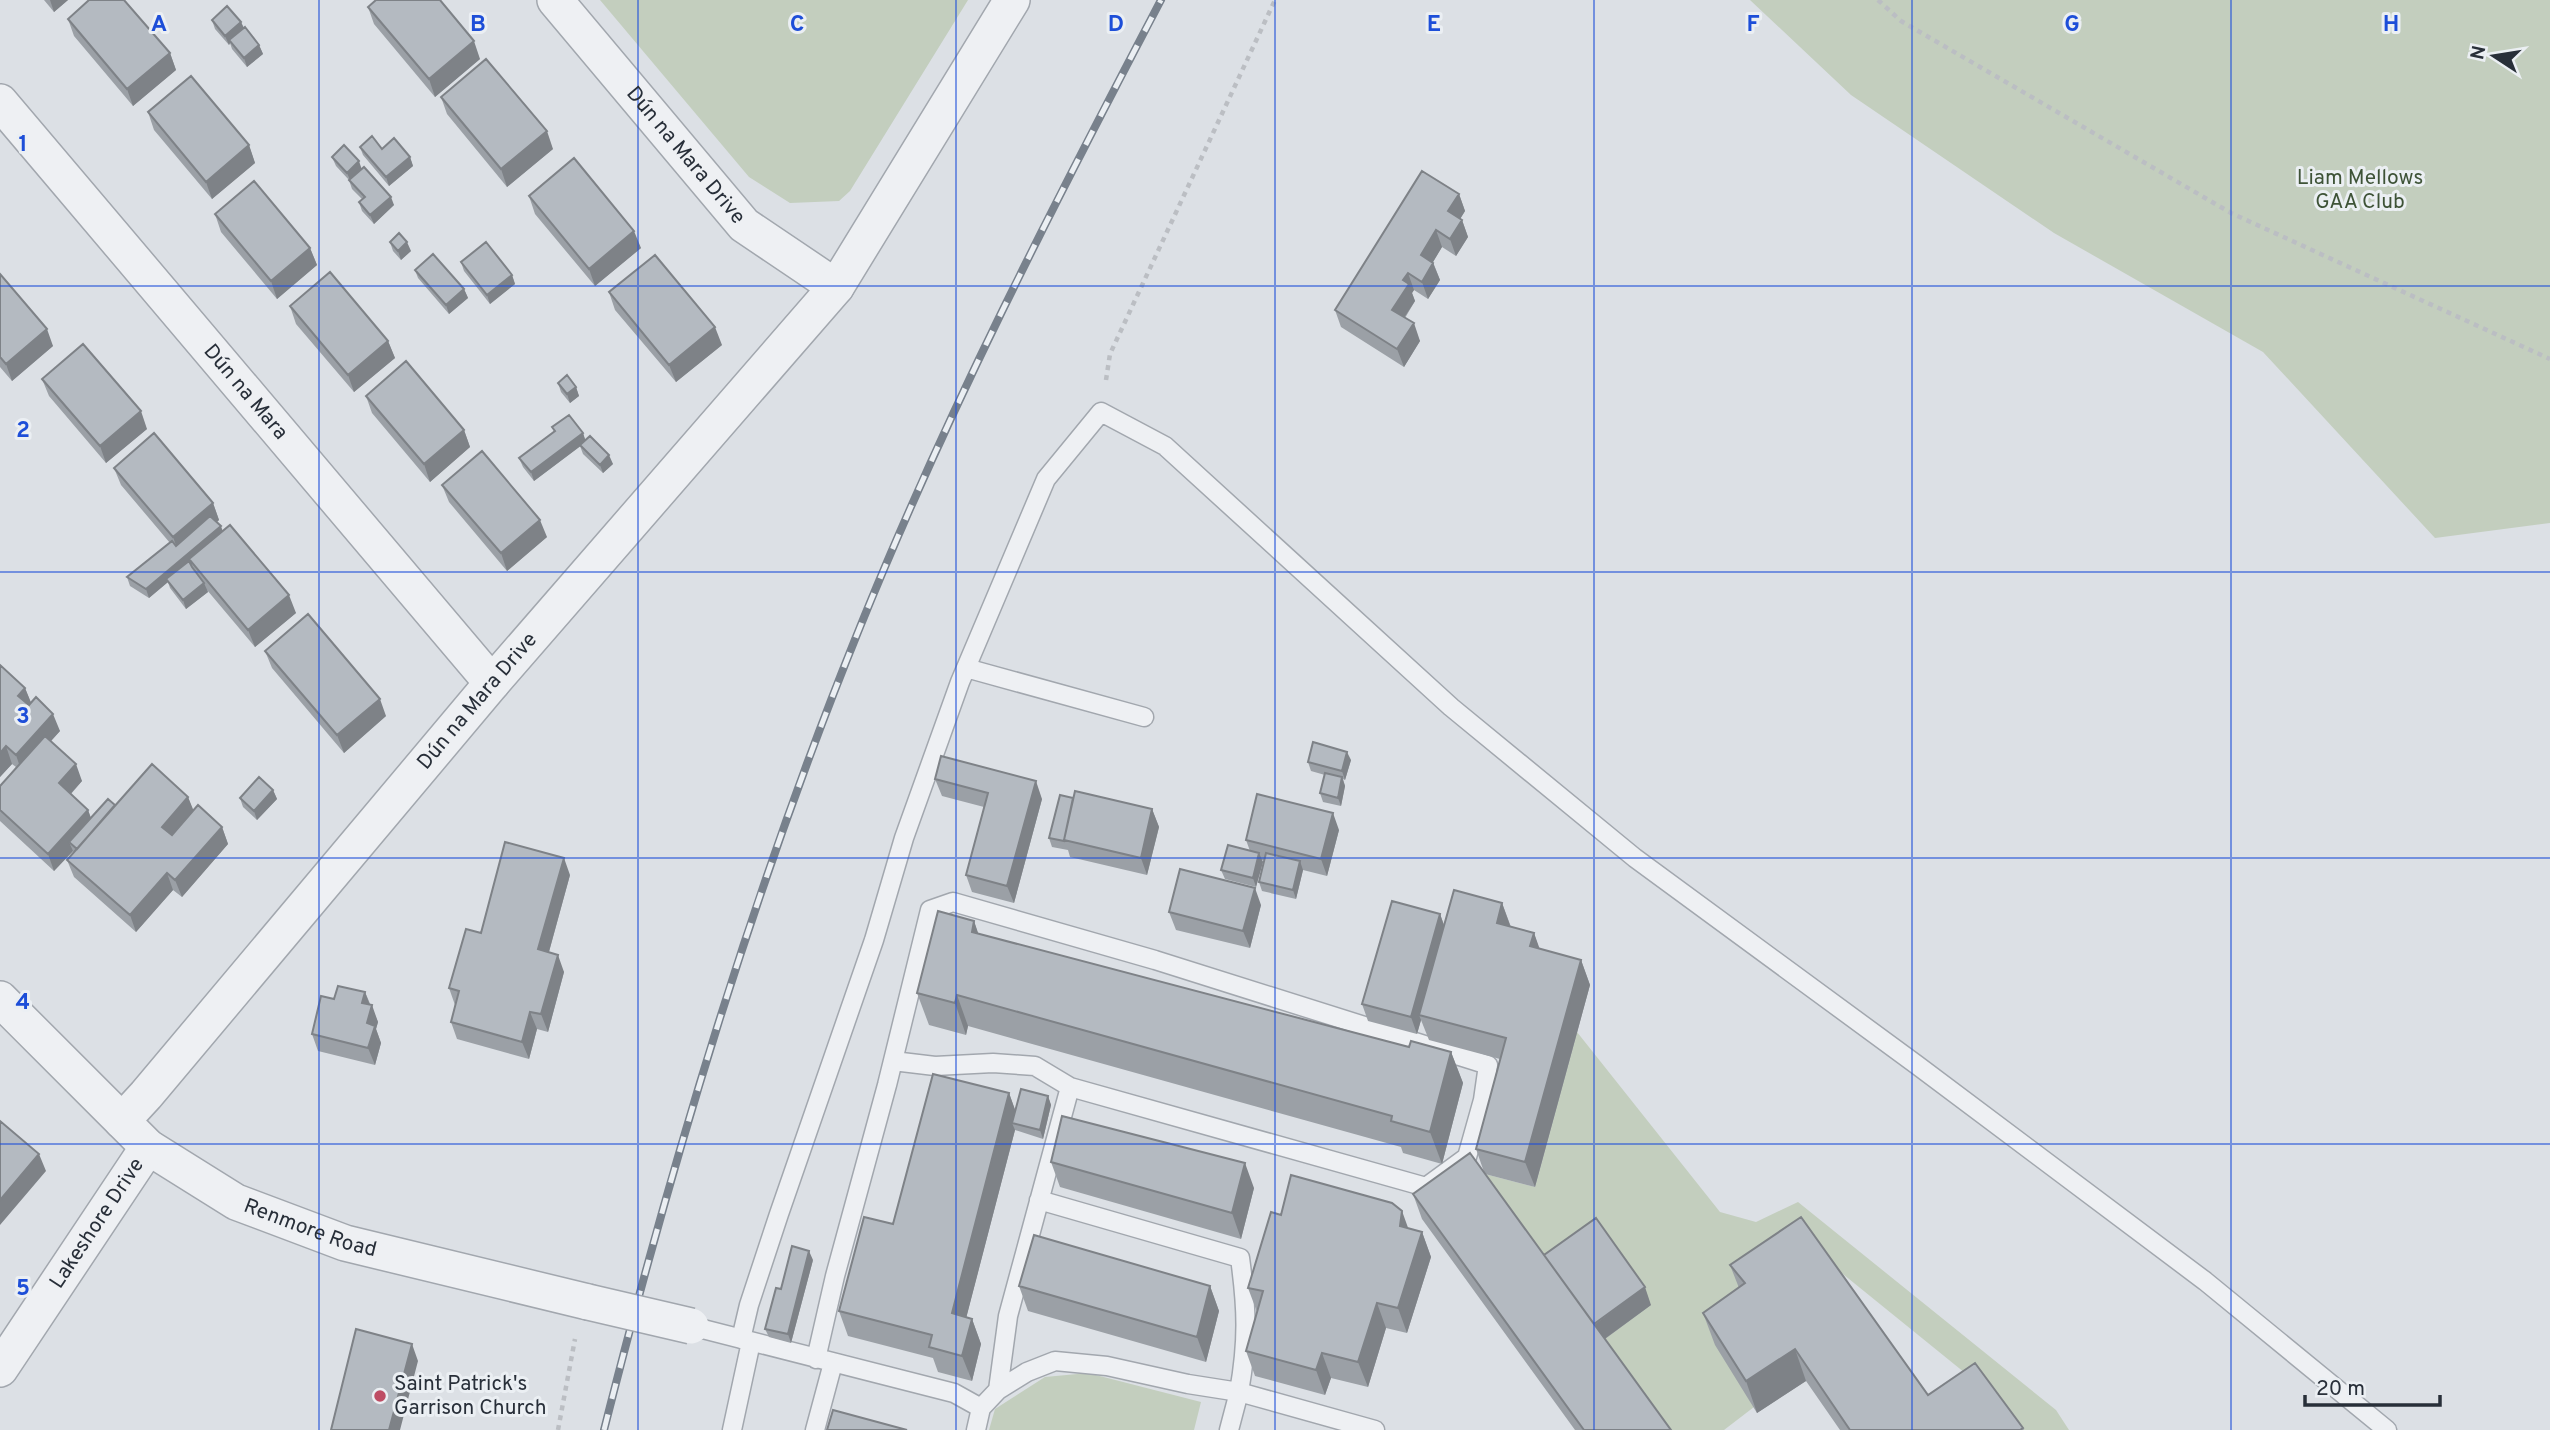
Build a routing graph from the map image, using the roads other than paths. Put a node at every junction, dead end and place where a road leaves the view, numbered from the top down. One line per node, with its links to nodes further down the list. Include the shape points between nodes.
1 (555, 0): 4 (street, Dún na Mara Drive, via 744,225)
2 (1012, 0): 4 (street, Dún na Mara Drive)
3 (0, 102): 6 (street, Dún na Mara)
4 (836, 287): 6 (street, Dún na Mara Drive)
5 (966, 668): 7 (lane); 15 (lane, via 904,838 874,940 749,1305); 26 (lane, via 1046,479 1101,412 1165,446 1451,707 1635,858 2194,1272)
6 (492, 683): 11 (street, Dún na Mara Drive)
7 (1144, 718)
8 (0, 999): 11 (street, Renmore Road)
9 (893, 1061): 10 (lane, via 935,1066 1035,1066); 10 (lane, via 930,910 953,902 1488,1065 1467,1157 1426,1187); 16 (lane, via 835,1276)
10 (1070, 1087): 13 (lane)
11 (122, 1121): 12 (street, Renmore Road)
12 (148, 1147): 14 (street, Renmore Road, bridge, via 236,1202 345,1243); 17 (street, Lakeshore Drive)
13 (1039, 1200): 18 (lane, via 1008,1316); 19 (lane, via 1240,1258 1247,1310 1246,1354)
14 (691, 1326): 15 (lane)
15 (746, 1340): 16 (lane); 21 (lane)
16 (825, 1361): 20 (lane, via 954,1393); 22 (lane)
17 (0, 1368)
18 (998, 1390): 19 (lane, via 1055,1361 1107,1366); 20 (lane)
19 (1238, 1392): 24 (lane); 25 (lane)
20 (981, 1408): 23 (lane)
21 (732, 1430)
22 (815, 1430)
23 (976, 1430)
24 (1229, 1430)
25 (1375, 1430)
26 (2387, 1430)

